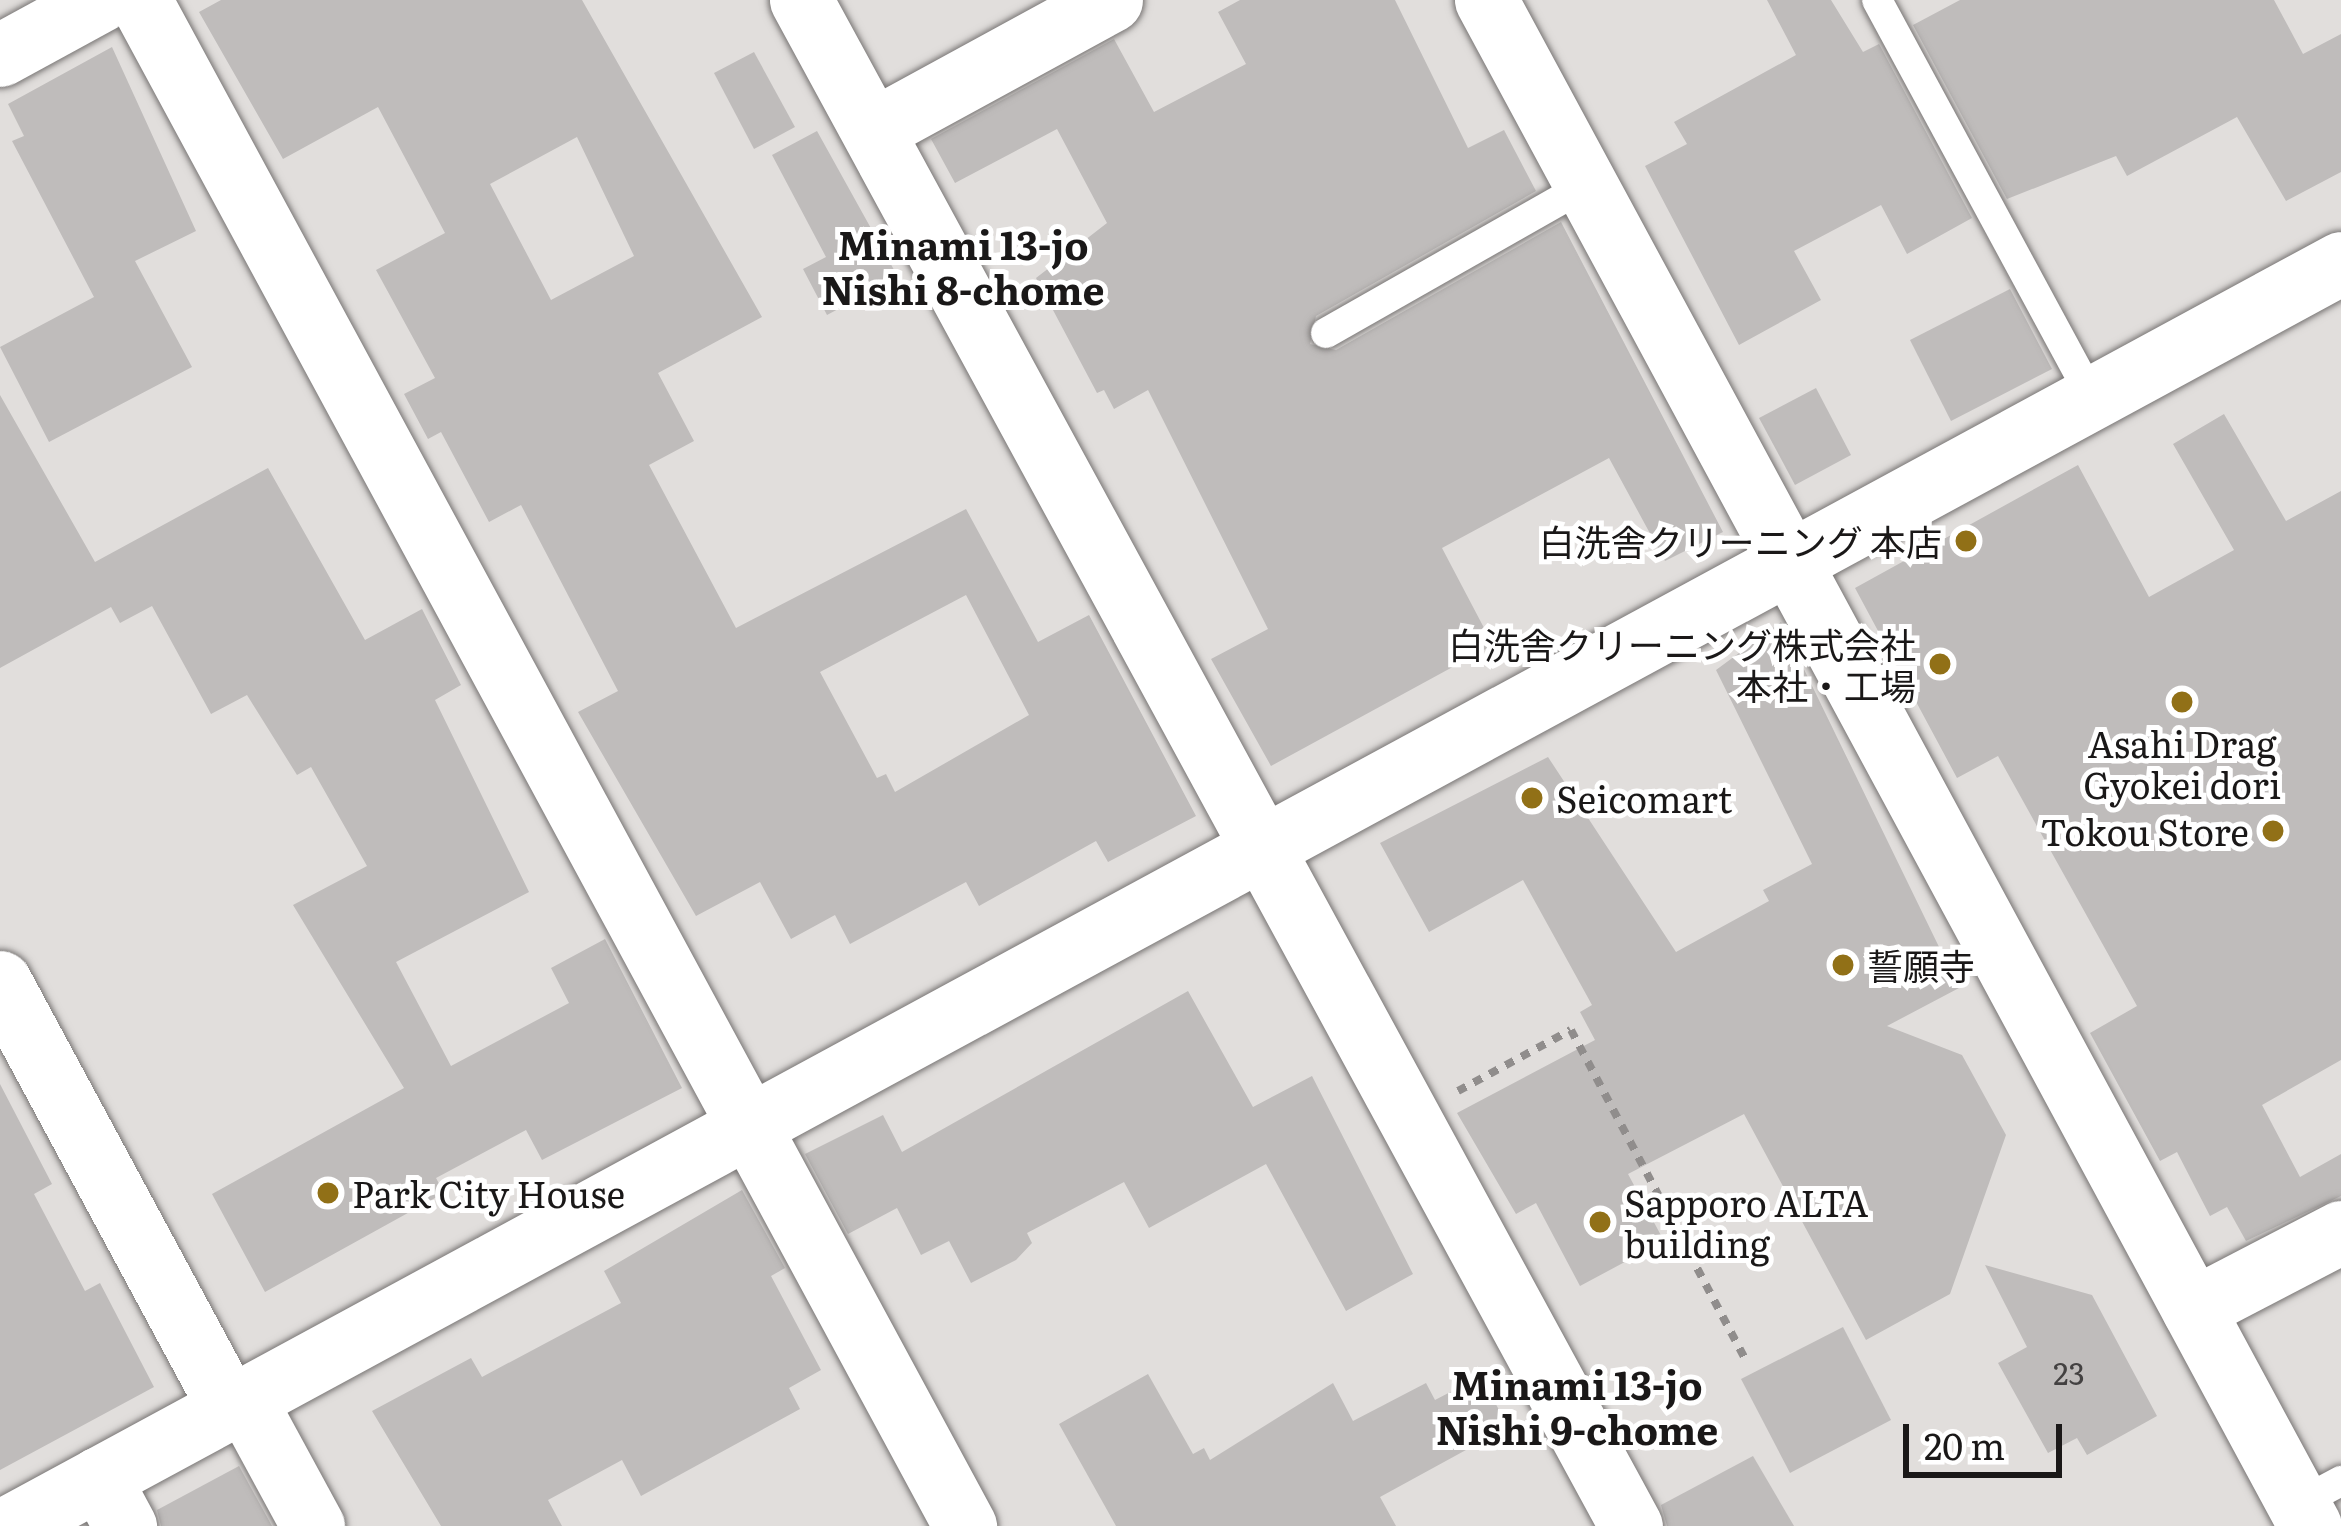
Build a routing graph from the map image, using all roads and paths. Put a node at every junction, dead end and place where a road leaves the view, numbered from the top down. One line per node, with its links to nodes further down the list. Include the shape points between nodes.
1 (101, 0): 7 (street)
2 (140, 0): 17 (street)
3 (802, 0): 8 (street)
4 (1111, 0): 8 (street)
5 (1486, 0): 9 (street)
6 (1877, 0): 12 (lane)
7 (0, 55)
8 (872, 130): 14 (street)
9 (1587, 184): 11 (lane); 13 (street)
10 (2341, 262): 12 (street)
11 (1326, 332)
12 (2092, 400): 13 (street)
13 (1791, 561): 14 (street); 19 (street)
14 (1264, 846): 17 (street); 27 (street)
15 (0, 982): 21 (street)
16 (1441, 1100): 20 (path, via 1571,1030)
17 (749, 1124): 21 (street); 26 (street)
18 (2341, 1232): 19 (street)
19 (2193, 1309): 23 (street)
20 (1748, 1361)
21 (236, 1404): 22 (street); 25 (street)
22 (112, 1502): 24 (street)
23 (2316, 1504)
24 (11, 1526)
25 (313, 1526)
26 (965, 1526)
27 (1631, 1526)

